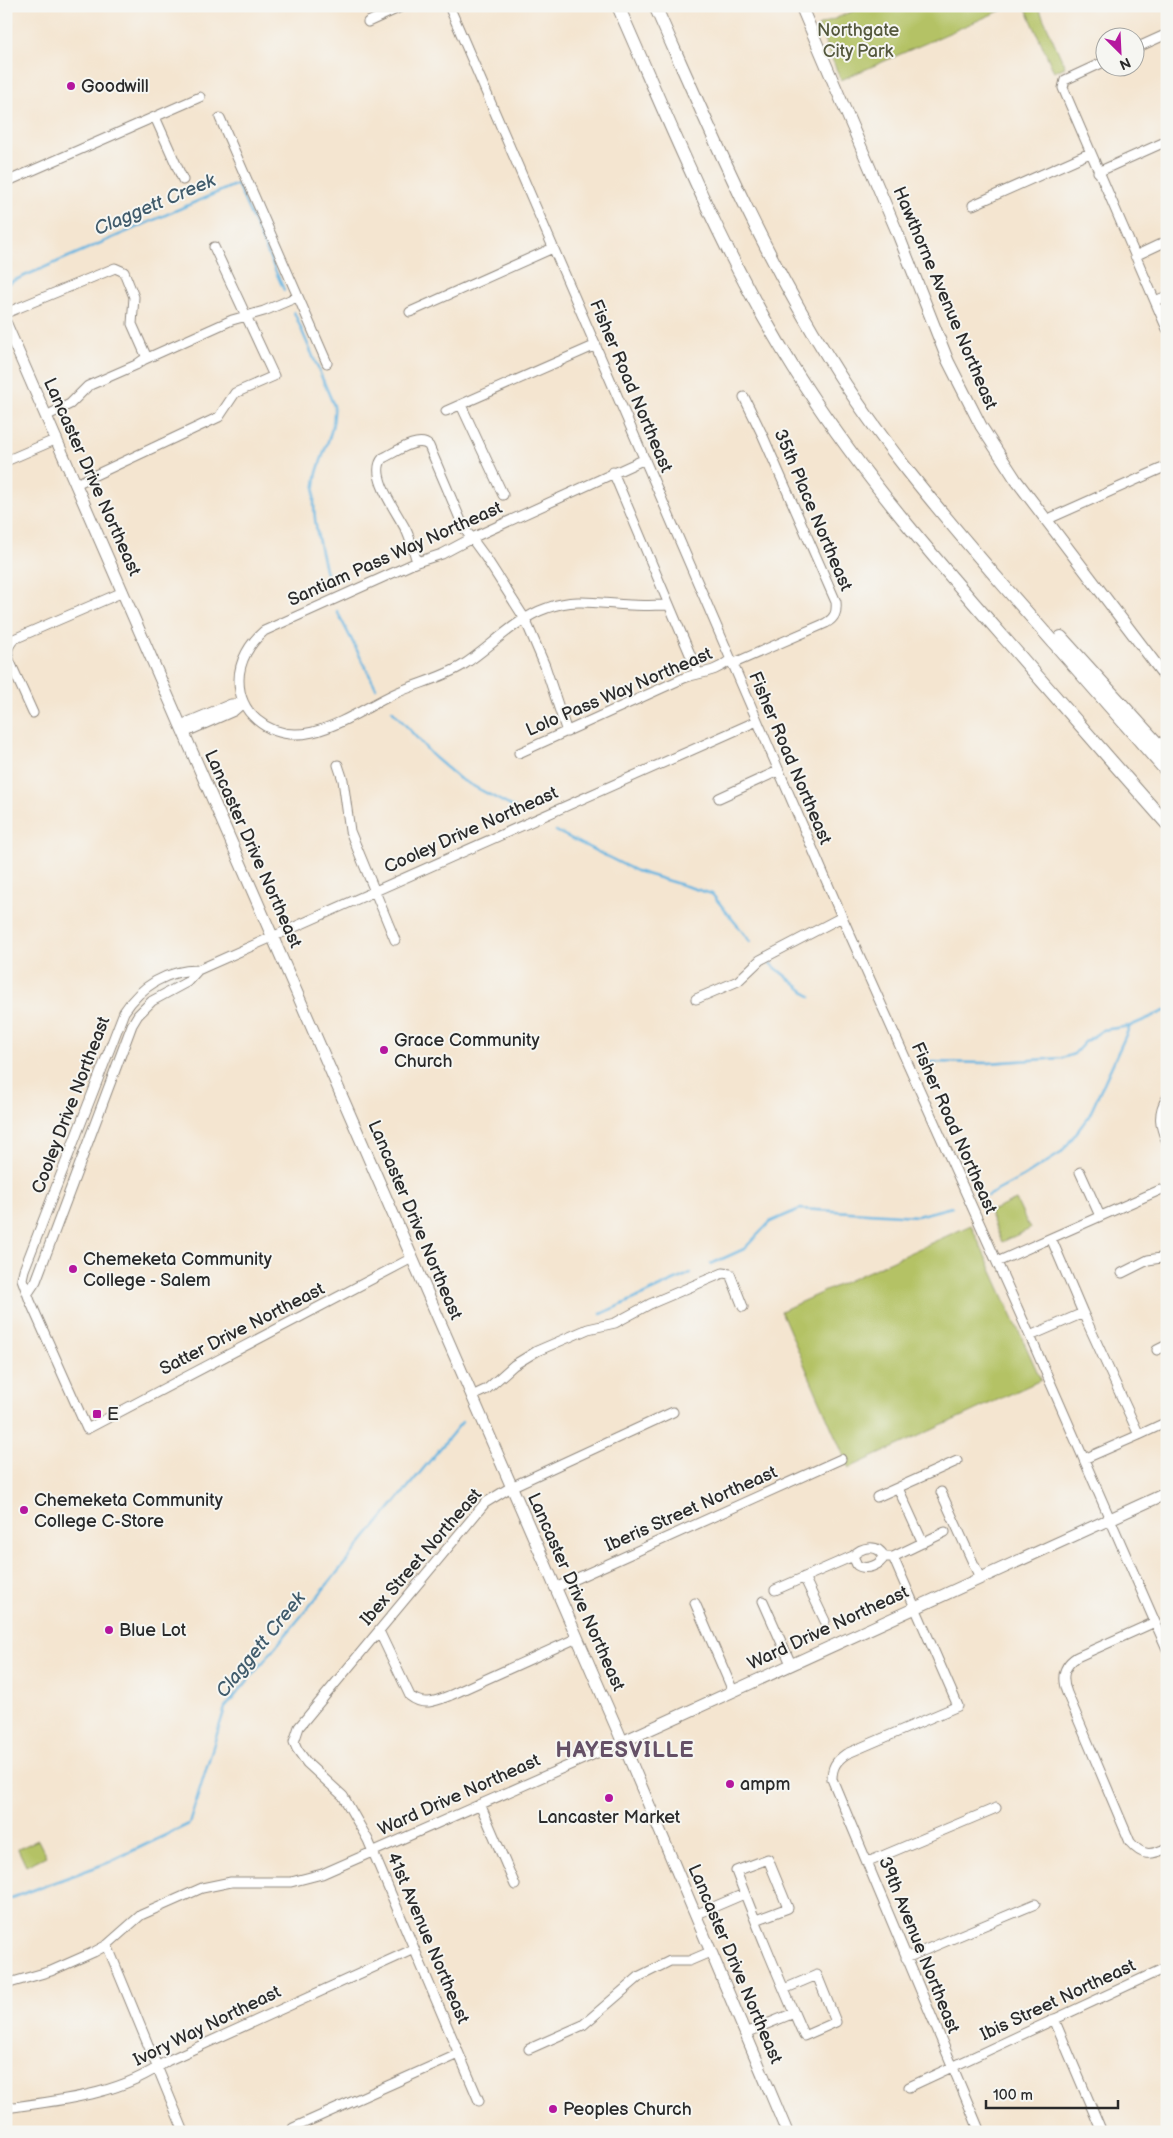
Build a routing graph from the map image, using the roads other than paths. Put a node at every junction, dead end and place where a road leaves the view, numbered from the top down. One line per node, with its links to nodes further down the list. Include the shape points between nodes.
1 (403, 6): 6 (street)
2 (448, 6): 21 (street, Fisher Road Northeast)
3 (618, 6): 66 (highway, via 726,244 771,330 810,393 860,465 920,540)
4 (655, 6): 47 (highway, via 741,195 801,313 870,420)
5 (801, 6): 45 (main road, Hawthorne Avenue Northeast, via 960,387 995,449)
6 (368, 22)
7 (1167, 34): 8 (street)
8 (1146, 43)
9 (1096, 66): 14 (street, via 1063,84)
10 (200, 97): 11 (street)
11 (155, 117): 16 (street); 17 (street)
12 (220, 118): 24 (street)
13 (1167, 140): 15 (street)
14 (1090, 153): 15 (street); 18 (street)
15 (1098, 172): 22 (street)
16 (182, 180)
17 (6, 182)
18 (973, 205)
19 (1167, 241): 22 (street)
20 (214, 247): 28 (street)
21 (553, 248): 27 (street); 31 (street, Fisher Road Northeast)
22 (1135, 256): 25 (street)
23 (1167, 296): 25 (street)
24 (297, 297): 28 (street); 33 (street)
25 (1155, 301): 30 (street)
26 (6, 312): 32 (street, via 115,268 124,272 134,294 132,324)
27 (410, 312)
28 (246, 316): 32 (street, via 187,338); 43 (street, via 274,376 235,393 219,417)
29 (6, 324): 37 (main road, Lancaster Drive Northeast)
30 (1167, 329)
31 (596, 345): 35 (street); 39 (street, Fisher Road Northeast)
32 (147, 358): 37 (street, via 88,386 70,404)
33 (327, 363)
34 (744, 397): 52 (street, 35th Place Northeast, via 837,609 832,620)
35 (461, 405): 36 (street); 44 (street)
36 (446, 411)
37 (46, 416): 38 (main road, Lancaster Drive Northeast)
38 (57, 439): 40 (street); 43 (main road, Lancaster Drive Northeast)
39 (644, 459): 42 (street, Santiam Pass Way Northeast); 52 (street, Fisher Road Northeast)
40 (6, 461)
41 (1167, 466): 45 (street)
42 (613, 472): 46 (street, Santiam Pass Way Northeast); 50 (street)
43 (76, 484): 49 (main road, Lancaster Drive Northeast)
44 (503, 495)
45 (1046, 520): 54 (main road, Hawthorne Avenue Northeast)
46 (472, 538): 48 (street, Santiam Pass Way Northeast, via 442,554); 48 (street, via 462,523 429,446 419,441 383,458 379,467 386,497 407,532); 51 (street)
47 (965, 540): 61 (highway, via 1033,606); 64 (highway)
48 (417, 562): 55 (street, Santiam Pass Way Northeast, via 264,631 251,644 241,668 239,688)
49 (123, 592): 56 (street, via 10,643 7,654); 58 (main road, Lancaster Drive Northeast)
50 (668, 605): 51 (street, via 577,602 547,608); 53 (street)
51 (525, 619): 55 (street, via 448,673 397,693 316,732 294,735 273,729 254,718); 59 (street)
52 (731, 662): 53 (street, Lolo Pass Way Northeast, via 710,673); 57 (street, Fisher Road Northeast)
53 (698, 673): 59 (street, Lolo Pass Way Northeast)
54 (1167, 679)
55 (243, 703): 58 (street, via 232,704)
56 (33, 713)
57 (757, 720): 63 (street, Fisher Road Northeast); 67 (street, Cooley Drive Northeast)
58 (182, 729): 69 (main road, Lancaster Drive Northeast)
59 (567, 732): 60 (street, Lolo Pass Way Northeast)
60 (519, 753)
61 (1167, 754)
62 (338, 765): 67 (street, via 344,780 350,831)
63 (778, 771): 65 (street); 68 (street, Fisher Road Northeast)
64 (1167, 772)
65 (719, 798)
66 (1167, 824)
67 (375, 891): 69 (street, Cooley Drive Northeast); 70 (street)
68 (842, 917): 72 (street, via 760,960 738,981); 81 (street, Fisher Road Northeast)
69 (272, 936): 71 (street, Cooley Drive Northeast); 80 (main road, Lancaster Drive Northeast)
70 (395, 940)
71 (198, 970): 83 (street, Cooley Drive Northeast, via 187,982 152,1001 132,1025 36,1281); 83 (street, Cooley Drive Northeast, via 182,970 145,988 124,1012 24,1270 22,1279)
72 (696, 1000)
73 (1167, 1098): 74 (street, via 1160,1120)
74 (1167, 1142)
75 (1080, 1172): 77 (street)
76 (1160, 1190): 77 (street)
77 (1100, 1216): 78 (street)
78 (1051, 1238): 81 (street); 85 (street)
79 (1167, 1257): 82 (street, via 1148,1260)
80 (412, 1258): 89 (main road, Lancaster Drive Northeast); 92 (street, Satter Drive Northeast)
81 (996, 1262): 86 (street, Fisher Road Northeast)
82 (1122, 1273)
83 (28, 1293): 92 (street, Cooley Drive Northeast)
84 (743, 1307): 89 (street, via 730,1274 723,1273 650,1304 615,1324 588,1329 536,1351 487,1389)
85 (1083, 1313): 86 (street); 93 (street)
86 (1030, 1336): 95 (street, Fisher Road Northeast)
87 (1167, 1345): 88 (street)
88 (1157, 1350)
89 (472, 1396): 97 (main road, Lancaster Drive Northeast)
90 (673, 1412): 97 (street, Ibex Street Northeast)
91 (1167, 1422): 93 (street)
92 (87, 1429)
93 (1139, 1434): 95 (street)
94 (841, 1459): 109 (street, Iberis Street Northeast)
95 (1084, 1459): 102 (street, Fisher Road Northeast)
96 (957, 1461): 98 (street)
97 (511, 1487): 109 (main road, Lancaster Drive Northeast); 116 (street, Ibex Street Northeast, via 485,1503)
98 (898, 1488): 101 (street); 104 (street)
99 (941, 1492): 108 (street)
100 (1167, 1493): 102 (main road, Ward Drive Northeast)
101 (877, 1497)
102 (1111, 1518): 108 (main road, Ward Drive Northeast); 115 (street, Fisher Road Northeast)
103 (945, 1532): 104 (street)
104 (923, 1543): 106 (street)
105 (853, 1556): 106 (street, via 860,1550 873,1548); 106 (street, via 861,1568 880,1563); 107 (street)
106 (888, 1557): 113 (street)
107 (804, 1577): 110 (street); 114 (street)
108 (980, 1578): 113 (main road, Ward Drive Northeast)
109 (555, 1588): 117 (main road, Lancaster Drive Northeast)
110 (775, 1590)
111 (763, 1601): 119 (street)
112 (695, 1603): 120 (street)
113 (916, 1607): 119 (main road, Ward Drive Northeast); 127 (street, 39th Avenue Northeast, via 958,1706 837,1760 832,1779)
114 (824, 1621)
115 (1155, 1622): 118 (street, Fisher Road Northeast); 125 (street, via 1070,1661 1065,1669 1064,1684 1130,1842 1142,1853 1150,1854)
116 (378, 1631): 117 (street, via 410,1696 416,1701 432,1702); 122 (street, Ibex Street Northeast, via 299,1727 294,1742)
117 (577, 1638): 121 (main road, Lancaster Drive Northeast)
118 (1167, 1649)
119 (790, 1664): 120 (main road, Ward Drive Northeast)
120 (733, 1691): 121 (main road, Ward Drive Northeast)
121 (622, 1742): 123 (street, Ward Drive Northeast); 131 (main road, Lancaster Drive Northeast)
122 (297, 1750): 126 (street, 41st Avenue Northeast, via 344,1796)
123 (480, 1804): 126 (street, Ward Drive Northeast); 128 (street)
124 (996, 1808): 127 (street)
125 (1167, 1848)
126 (374, 1852): 133 (street, Ward Drive Northeast, via 307,1879 231,1882 202,1888 141,1915); 134 (street, 41st Avenue Northeast)
127 (868, 1862): 136 (street, 39th Avenue Northeast)
128 (516, 1885)
129 (744, 1894): 131 (street); 132 (street); 132 (street, via 736,1871 768,1858 788,1908)
130 (1034, 1904): 136 (street)
131 (696, 1915): 135 (main road, Lancaster Drive Northeast)
132 (756, 1920): 139 (street)
133 (107, 1945): 138 (street, Ward Drive Northeast, via 51,1972); 146 (street)
134 (414, 1949): 144 (street, 41st Avenue Northeast); 146 (street, Ivory Way Northeast)
135 (710, 1952): 142 (main road, Lancaster Drive Northeast); 143 (street, via 689,1961 670,1961 649,1970 583,2025)
136 (906, 1958): 145 (street, 39th Avenue Northeast)
137 (1167, 1968): 141 (street, Ibis Street Northeast)
138 (6, 1984)
139 (784, 1989): 140 (street); 140 (street, via 817,1975 836,2022 804,2036)
140 (794, 2013): 142 (street)
141 (1054, 2019): 145 (street, Ibis Street Northeast); 154 (street)
142 (745, 2033): 152 (main road, Lancaster Drive Northeast)
143 (529, 2049)
144 (459, 2054): 148 (street, 41st Avenue Northeast); 150 (street)
145 (952, 2066): 147 (street, Ibis Street Northeast); 153 (street, 39th Avenue Northeast)
146 (157, 2068): 149 (street, Ivory Way Northeast, via 106,2091); 151 (street)
147 (909, 2087)
148 (479, 2101)
149 (6, 2108)
150 (293, 2128)
151 (184, 2132)
152 (786, 2132)
153 (980, 2132)
154 (1102, 2132)

